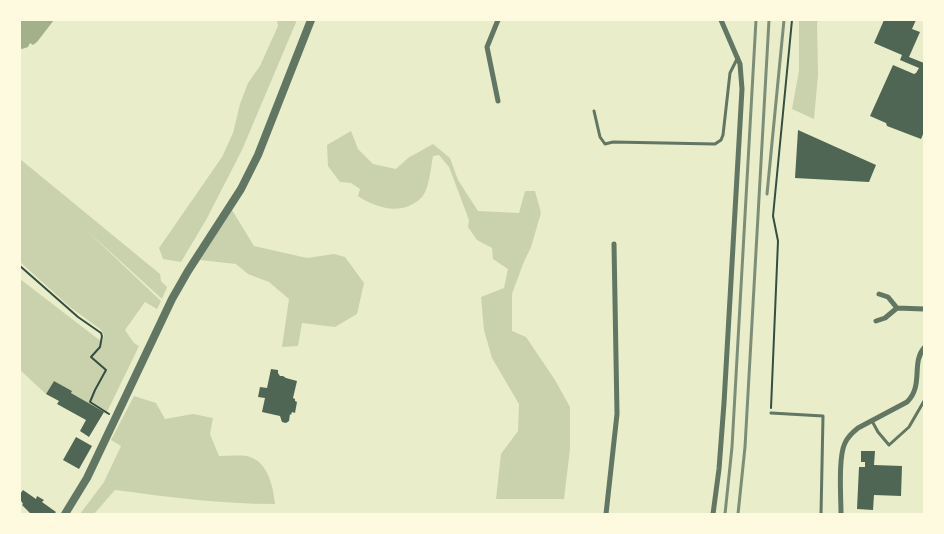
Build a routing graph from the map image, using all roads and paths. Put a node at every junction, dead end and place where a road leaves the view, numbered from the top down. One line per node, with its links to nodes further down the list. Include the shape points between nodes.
1 (311, 20): 19 (street, via 258,155 241,189 172,299)
2 (498, 20): 6 (street, via 487,47)
3 (721, 20): 5 (street)
4 (792, 20): 18 (path, via 773,216 778,241)
5 (738, 57): 7 (lane, via 730,73 723,135 715,144 605,144 600,137); 23 (street, via 742,89 724,403)
6 (498, 101)
7 (594, 111)
8 (614, 244): 22 (street, via 617,414)
9 (20, 266): 19 (path, via 101,333 100,347 92,357 106,370 90,402)
10 (879, 294): 11 (street, via 888,296)
11 (896, 308): 12 (street); 13 (street)
12 (924, 309)
13 (876, 321)
14 (924, 348): 15 (street, via 918,356)
15 (918, 369): 16 (street); 20 (street, via 916,388 911,398)
16 (924, 372)
17 (924, 401): 20 (lane, via 909,427 889,445)
18 (771, 414): 24 (lane, via 824,416)
19 (115, 417): 21 (street, via 87,478)
20 (872, 421): 25 (street, via 852,432 844,443)
21 (65, 514)
22 (606, 514)
23 (713, 514)
24 (821, 514)
25 (841, 514)

